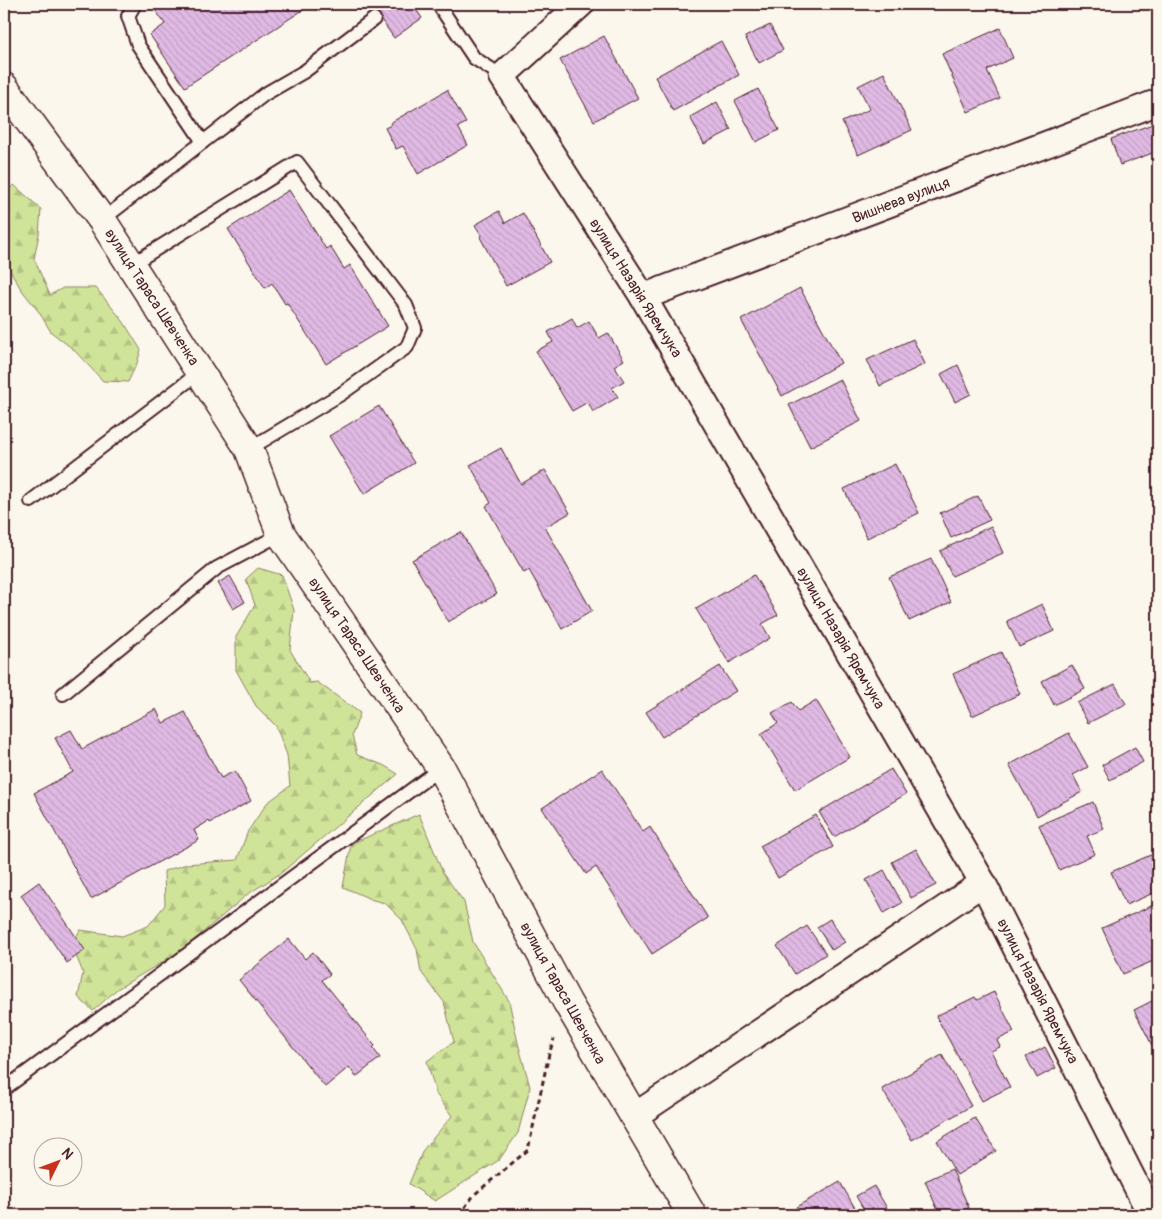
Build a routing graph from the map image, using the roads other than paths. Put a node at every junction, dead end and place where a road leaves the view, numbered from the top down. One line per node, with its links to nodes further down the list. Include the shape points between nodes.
1 (135, 4): 8 (lane, via 128,16 138,45)
2 (438, 4): 5 (lane, вулиця Назарія Яремчука, via 474,58)
3 (581, 4): 5 (street)
4 (374, 19): 8 (lane, via 305,71 265,94)
5 (502, 76): 11 (street, вулиця Назарія Яремчука)
6 (4, 87): 9 (street, вулиця Тараса Шевченка)
7 (1158, 102): 11 (street, Вишнева вулиця)
8 (203, 142): 9 (lane)
9 (102, 220): 10 (street, вулиця Тараса Шевченка)
10 (132, 264): 12 (street, вулиця Тараса Шевченка); 13 (lane, via 297,162 406,305 415,328 407,347 341,394)
11 (644, 297): 18 (street, вулиця Назарія Яремчука)
12 (200, 372): 13 (street, вулиця Тараса Шевченка); 14 (lane)
13 (249, 450): 15 (street, вулиця Тараса Шевченка)
14 (31, 501)
15 (281, 534): 16 (lane, via 218,568); 17 (street, вулиця Тараса Шевченка)
16 (63, 694)
17 (441, 768): 19 (lane); 20 (street, вулиця Тараса Шевченка, via 567,1002)
18 (983, 883): 20 (street); 22 (street, вулиця Назарія Яремчука)
19 (4, 1089)
20 (633, 1116): 21 (street, вулиця Тараса Шевченка)
21 (692, 1215)
22 (1151, 1215)

